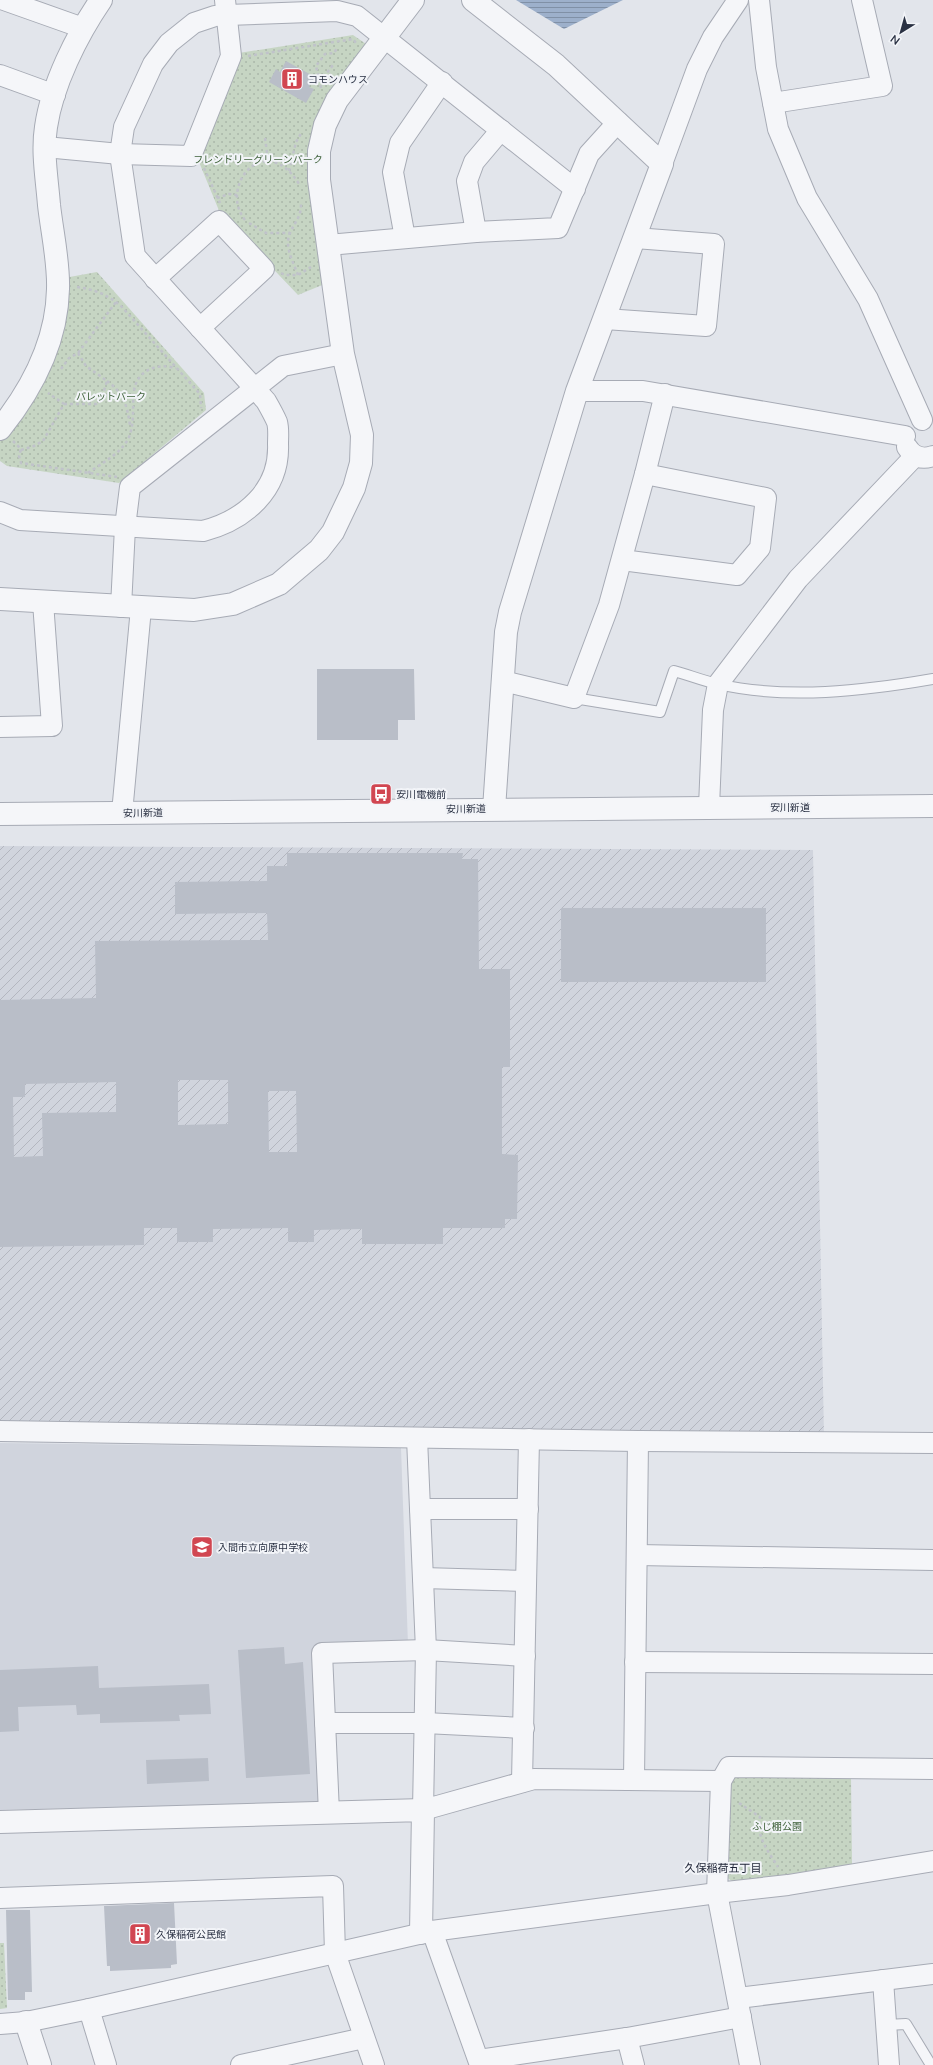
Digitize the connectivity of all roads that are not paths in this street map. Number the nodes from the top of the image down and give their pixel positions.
1 (4, 0) edge
2 (101, 0) edge
3 (413, 0) edge
4 (473, 0) edge
5 (738, 0) edge
6 (759, 0) edge
7 (862, 0) edge
8 (226, 8) edge
9 (83, 28) junction
10 (386, 38) junction
11 (0, 75) edge
12 (442, 82) junction
13 (55, 95) junction
14 (773, 103) junction
15 (618, 122) junction
16 (501, 130) junction
17 (45, 147) junction
18 (120, 154) junction
19 (662, 164) junction
20 (575, 189) junction
21 (476, 232) junction
22 (405, 238) junction
23 (635, 238) junction
24 (328, 247) junction
25 (155, 279) junction
26 (605, 319) junction
27 (200, 328) junction
28 (343, 354) junction
29 (256, 388) junction
30 (577, 392) junction
31 (665, 394) junction
32 (928, 421) edge
33 (0, 428) edge
34 (905, 436) junction
35 (928, 457) edge
36 (645, 474) junction
37 (0, 512) edge
38 (125, 527) junction
39 (622, 560) junction
40 (0, 599) edge
41 (43, 602) junction
42 (131, 608) junction
43 (933, 679) edge
44 (503, 681) junction
45 (718, 684) junction
46 (574, 698) junction
47 (0, 727) edge
48 (933, 806) edge
49 (709, 808) junction
50 (494, 809) junction
51 (122, 813) junction
52 (0, 814) edge
53 (0, 1431) edge
54 (417, 1438) junction
55 (529, 1439) junction
56 (638, 1441) junction
57 (933, 1443) edge
58 (420, 1509) junction
59 (528, 1509) junction
60 (637, 1555) junction
61 (933, 1560) edge
62 (423, 1578) junction
63 (526, 1580) junction
64 (426, 1650) junction
65 (525, 1656) junction
66 (635, 1662) junction
67 (933, 1664) edge
68 (326, 1723) junction
69 (425, 1723) junction
70 (524, 1728) junction
71 (933, 1769) edge
72 (634, 1780) junction
73 (522, 1782) junction
74 (721, 1784) junction
75 (423, 1810) junction
76 (328, 1813) junction
77 (0, 1822) edge
78 (933, 1861) edge
79 (717, 1894) junction
80 (0, 1898) edge
81 (426, 1932) junction
82 (335, 1953) junction
83 (933, 1974) edge
84 (883, 1980) junction
85 (740, 2008) junction
86 (89, 2009) junction
87 (26, 2022) junction
88 (0, 2024) edge
89 (886, 2025) junction
90 (364, 2038) junction
91 (627, 2038) junction
92 (479, 2063) edge
93 (40, 2065) edge
94 (106, 2065) edge
95 (241, 2065) edge
96 (374, 2065) edge
97 (634, 2065) edge
98 (750, 2065) edge
99 (889, 2065) edge
100 (931, 2065) edge

1 - 9 street
2 - 9 street
3 - 10 street
4 - 15 street
5 - 19 street
6 - 14 street
7 - 14 street
8 - 10 street
8 - 18 street
8 - 18 street
9 - 13 street
10 - 12 street
10 - 24 street
11 - 13 street
12 - 16 street
12 - 22 street
13 - 17 street
14 - 32 street
15 - 19 street
15 - 20 street
16 - 20 street
16 - 21 street
17 - 18 street
17 - 33 street
18 - 25 street
19 - 23 street
20 - 21 street
21 - 22 street
22 - 24 street
23 - 26 street
23 - 26 street
24 - 28 street
25 - 27 street
25 - 27 street
26 - 30 street
27 - 29 street
28 - 29 street
28 - 42 street
29 - 38 street
29 - 38 street
30 - 31 street
30 - 44 street
31 - 34 street
31 - 36 street
32 - 34 street
34 - 35 street
35 - 45 street
36 - 39 street
36 - 39 street
37 - 38 street
38 - 42 street
39 - 46 street
40 - 41 street
41 - 42 street
41 - 47 street
42 - 51 street
43 - 45 lane
44 - 46 street
44 - 50 street
45 - 46 lane
45 - 49 street
48 - 49 street, 安川新道
49 - 50 street, 安川新道
50 - 51 street, 安川新道
51 - 52 street, 安川新道
53 - 54 street
54 - 55 street
54 - 58 street
55 - 56 street
55 - 59 street
56 - 57 street
56 - 60 street
58 - 59 street
58 - 62 street
59 - 63 street
60 - 61 street
60 - 66 street
62 - 63 street
62 - 64 street
63 - 65 street
64 - 65 street
64 - 68 street
64 - 69 street
65 - 70 street
66 - 67 street
66 - 72 street
68 - 69 street
68 - 76 street
69 - 70 street
69 - 75 street
70 - 73 street
71 - 74 street
72 - 73 street
72 - 74 street
73 - 75 street
74 - 79 street
75 - 76 street
75 - 81 street
76 - 77 street
78 - 79 street
79 - 81 street
79 - 85 street
80 - 82 street
81 - 82 street
81 - 92 street
82 - 86 street
82 - 90 street
83 - 84 street
84 - 85 street
84 - 89 street
85 - 91 street
85 - 98 street
86 - 87 street
86 - 94 street
87 - 88 street
87 - 93 street
89 - 99 street
89 - 100 lane
90 - 95 street
90 - 96 street
91 - 92 street
91 - 97 street

